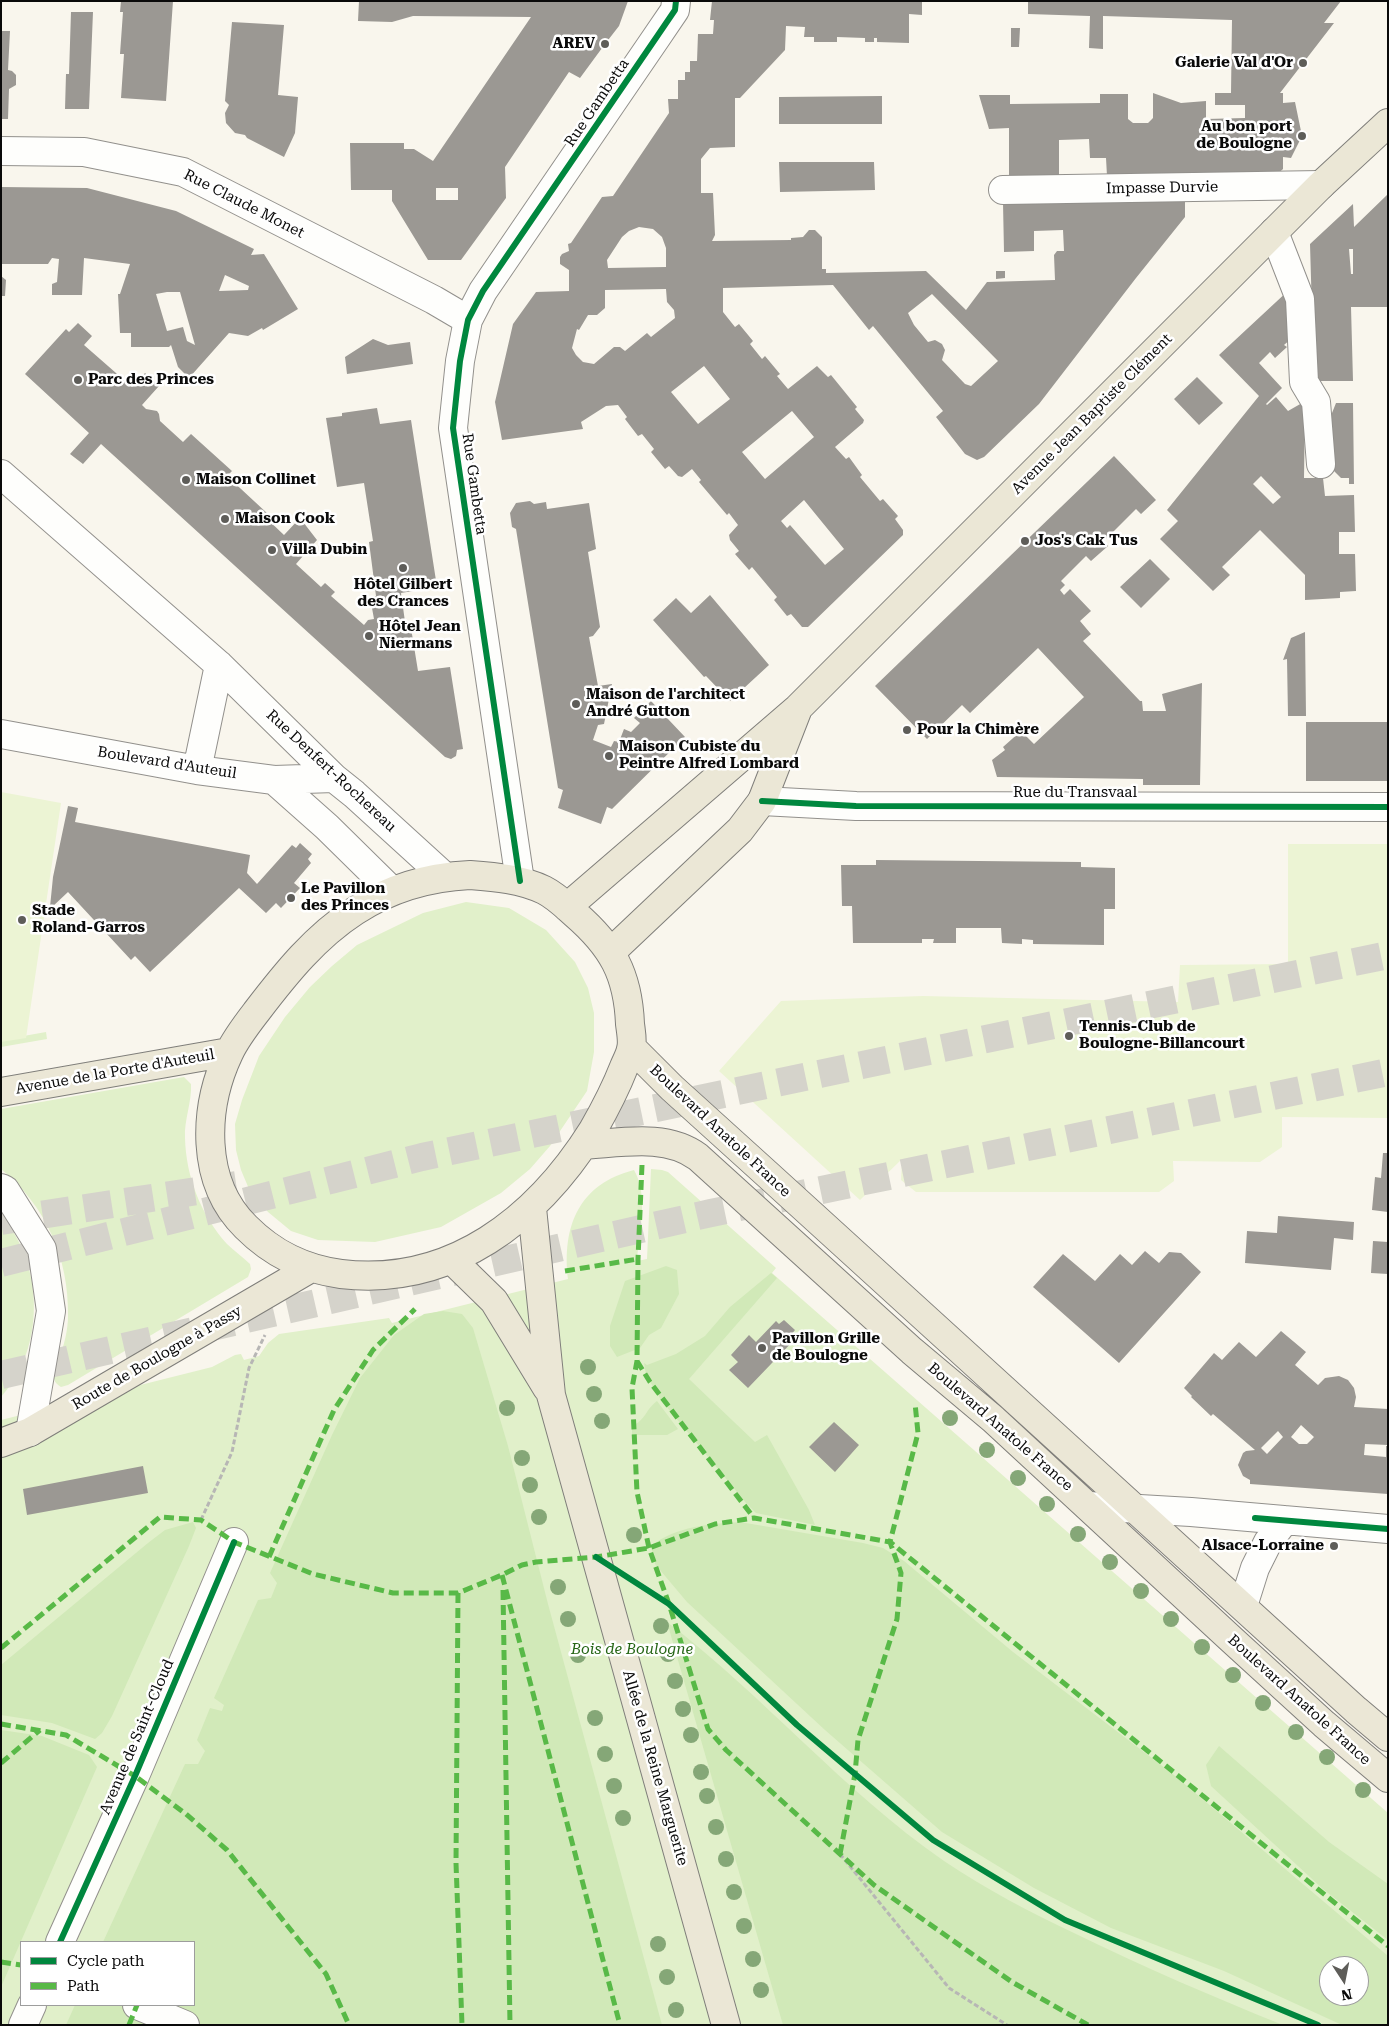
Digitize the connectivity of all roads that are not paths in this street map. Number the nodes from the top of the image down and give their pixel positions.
1 (676, 1) edge
2 (1388, 123) edge
3 (1, 151) edge
4 (1321, 185) junction
5 (1003, 190) dead end
6 (1274, 232) junction
7 (468, 320) junction
8 (1321, 464) dead end
9 (1, 474) edge
10 (220, 665) junction
11 (798, 708) junction
12 (1, 734) edge
13 (197, 770) junction
14 (334, 778) junction
15 (274, 780) junction
16 (762, 801) junction
17 (1388, 807) edge
18 (444, 876) junction
19 (520, 881) junction
20 (392, 891) junction
21 (567, 907) junction
22 (611, 952) junction
23 (632, 1048) junction
24 (229, 1052) junction
25 (1, 1092) edge
26 (583, 1145) junction
27 (1, 1188) edge
28 (532, 1208) junction
29 (452, 1260) junction
30 (311, 1268) junction
31 (552, 1395) junction
32 (30, 1432) junction
33 (1, 1443) edge
34 (1088, 1506) junction
35 (1135, 1508) junction
36 (1285, 1520) junction
37 (1388, 1529) edge
38 (234, 1542) dead end
39 (1243, 1606) junction
40 (1388, 1737) edge
41 (1388, 1778) edge
42 (60, 1941) edge
43 (32, 2006) edge
44 (139, 2006) edge
45 (23, 2025) edge
46 (185, 2025) edge
47 (726, 2025) edge

1 - 7 street, Rue Gambetta
2 - 4 main road, Avenue Jean Baptiste Clément
3 - 7 street, Rue Claude Monet
4 - 5 street, Impasse Durvie
4 - 6 main road, Avenue Jean Baptiste Clément
6 - 8 street
6 - 11 main road, Avenue Jean Baptiste Clément
7 - 19 street, Rue Gambetta
9 - 10 street, Rue Denfert-Rochereau
10 - 13 street
10 - 14 street, Rue Denfert-Rochereau
11 - 16 main road, Avenue Jean Baptiste Clément
11 - 21 main road, Avenue Jean Baptiste Clément
12 - 13 street, Boulevard d'Auteuil
13 - 15 street, Boulevard d'Auteuil
14 - 15 street, Boulevard d'Auteuil
14 - 18 street, Rue Denfert-Rochereau
15 - 20 street
16 - 17 street, Rue du Transvaal
16 - 22 main road, Avenue Jean Baptiste Clément
18 - 19 main road
18 - 20 main road
19 - 21 main road
20 - 24 main road
21 - 22 main road
22 - 23 main road
23 - 26 main road
23 - 35 main road, Boulevard Anatole France
24 - 25 main road, Avenue de la Porte d'Auteuil
24 - 30 main road
26 - 28 main road
26 - 34 main road, Boulevard Anatole France
27 - 32 street
28 - 29 main road
28 - 31 main road, Allée de la Reine Marguerite
29 - 30 main road
29 - 31 main road, Allée de la Reine Marguerite
30 - 32 main road, Route de Boulogne à Passy
31 - 47 main road, Allée de la Reine Marguerite
32 - 33 main road, Route de Boulogne à Passy
34 - 35 street
34 - 41 main road, Boulevard Anatole France
35 - 36 street
35 - 39 main road, Boulevard Anatole France
36 - 37 street
36 - 39 street
38 - 42 street, Avenue de Saint-Cloud
39 - 40 main road, Boulevard Anatole France
43 - 45 street
44 - 46 street

